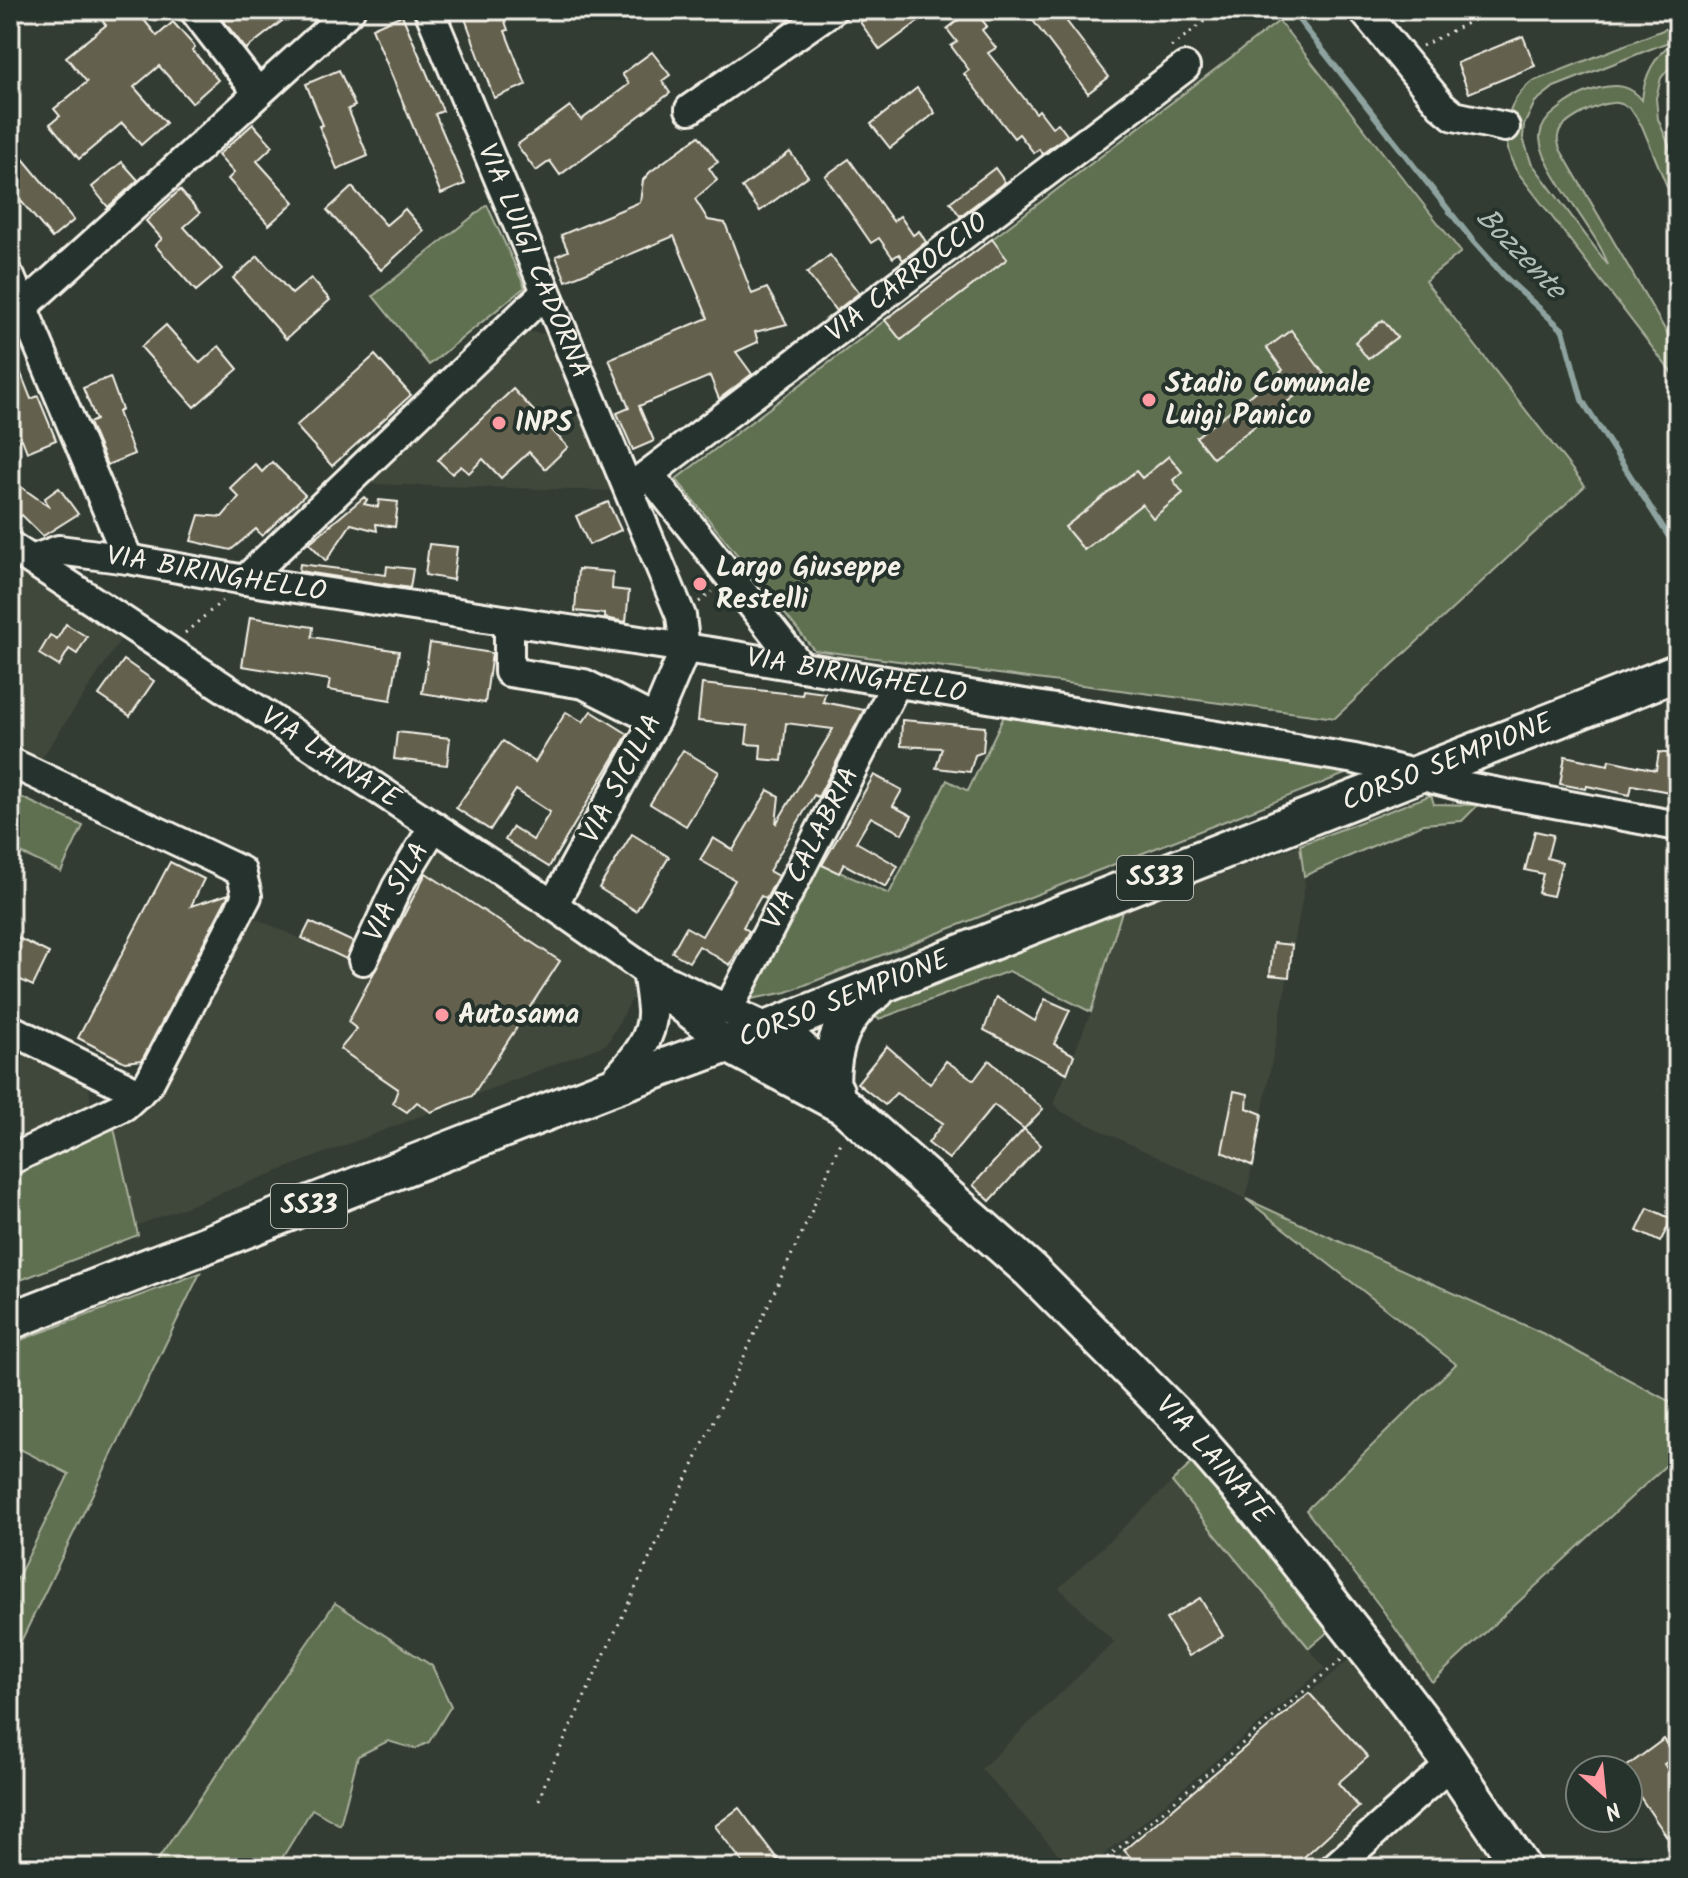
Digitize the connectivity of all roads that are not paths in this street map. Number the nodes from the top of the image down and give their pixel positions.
1 (194, 10) edge
2 (350, 10) edge
3 (429, 10) edge
4 (832, 10) edge
5 (1363, 10) edge
6 (1178, 57) road end
7 (258, 93) junction
8 (690, 109) dead end
9 (1505, 127) dead end
10 (10, 277) edge
11 (546, 292) junction
12 (17, 313) edge
13 (639, 481) junction
14 (21, 553) edge
15 (128, 559) junction
16 (245, 580) junction
17 (509, 621) junction
18 (685, 649) junction
19 (801, 667) junction
20 (1678, 672) edge
21 (896, 684) junction
22 (655, 720) junction
23 (10, 762) edge
24 (1420, 774) junction
25 (434, 826) junction
26 (1678, 826) edge
27 (553, 905) junction
28 (363, 960) dead end
29 (647, 971) junction
30 (890, 981) junction
31 (722, 1008) junction
32 (10, 1029) edge
33 (768, 1029) junction
34 (728, 1044) junction
35 (608, 1088) junction
36 (139, 1093) junction
37 (844, 1103) junction
38 (10, 1160) edge
39 (10, 1321) edge
40 (1451, 1764) junction
41 (1334, 1868) edge
42 (1522, 1868) edge

1 - 7 street
2 - 7 street
3 - 11 street, VIA LUIGI CADORNA
4 - 8 street
5 - 9 street
6 - 13 street, VIA CARROCCIO
7 - 12 street
10 - 12 street
11 - 13 street, VIA LUIGI CADORNA
11 - 16 street
12 - 15 street
13 - 18 street, VIA LUIGI CADORNA
13 - 19 street
14 - 15 street, VIA BIRINGHELLO
14 - 25 street, VIA LAINATE
15 - 16 street, VIA BIRINGHELLO
16 - 17 street, VIA BIRINGHELLO
17 - 18 street, VIA BIRINGHELLO
17 - 22 street
18 - 19 street, VIA BIRINGHELLO
18 - 22 street, VIA SICILIA
19 - 21 street, VIA BIRINGHELLO
20 - 24 main road, CORSO SEMPIONE / SS33
21 - 24 street, VIA BIRINGHELLO
21 - 31 street, VIA CALABRIA
22 - 27 street, VIA SICILIA
23 - 36 street
24 - 26 street, VIA BIRINGHELLO
24 - 30 main road, CORSO SEMPIONE / SS33
25 - 27 street, VIA LAINATE
25 - 28 street, VIA SILA
27 - 29 street, VIA LAINATE
29 - 31 street, VIA LAINATE
29 - 34 street, VIA LAINATE
29 - 35 street
30 - 33 main road, CORSO SEMPIONE / SS33
30 - 37 main road
31 - 33 street, VIA LAINATE
32 - 36 street
33 - 34 main road, CORSO SEMPIONE / SS33
33 - 37 main road, VIA LAINATE
34 - 35 main road, CORSO SEMPIONE / SS33
34 - 37 main road, VIA LAINATE
35 - 39 main road, CORSO SEMPIONE / SS33
36 - 38 street
37 - 40 main road, VIA LAINATE
40 - 41 street
40 - 42 main road, VIA LAINATE

